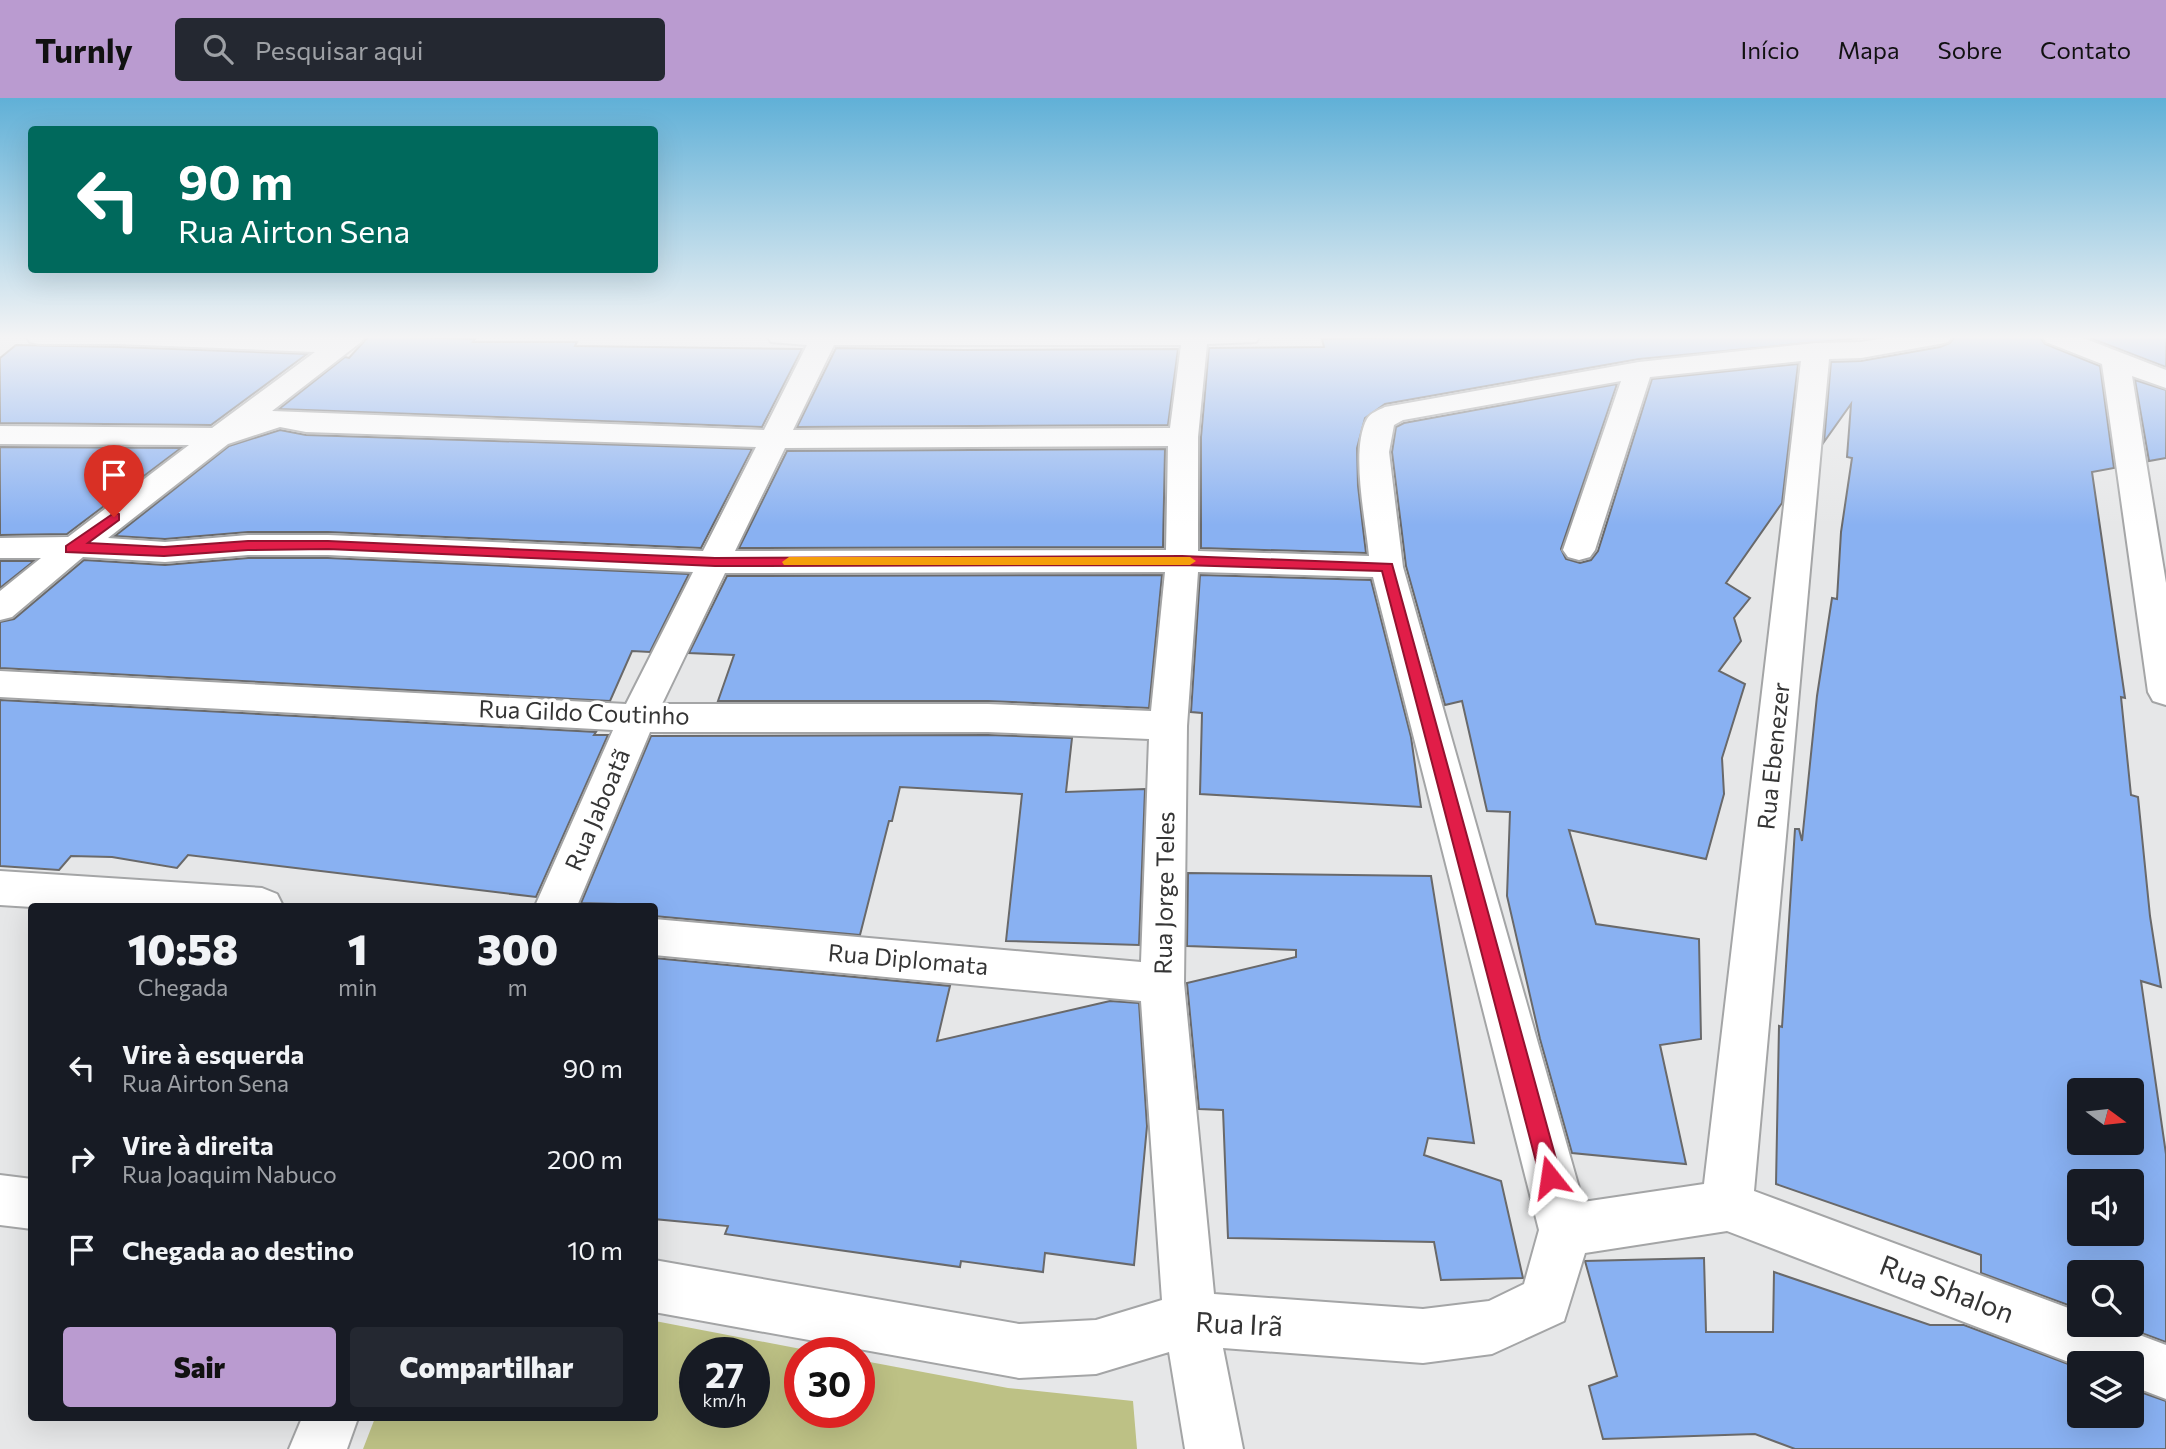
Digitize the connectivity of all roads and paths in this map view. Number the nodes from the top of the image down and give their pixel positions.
1 (272, 399) edge
2 (793, 399) edge
3 (1188, 399) edge
4 (1474, 399) edge
5 (1629, 399) edge
6 (1811, 399) edge
7 (2121, 399) edge
8 (0, 435) edge
9 (1183, 437) junction
10 (222, 438) junction
11 (772, 439) junction
12 (0, 548) edge
13 (71, 549) junction
14 (1579, 550) dead end
15 (1182, 561) junction
16 (715, 562) junction
17 (1387, 567) junction
18 (0, 609) edge
19 (0, 684) edge
20 (2166, 692) edge
21 (637, 718) junction
22 (1168, 726) junction
23 (0, 888) edge
24 (218, 903) edge
25 (557, 903) edge
26 (658, 937) edge
27 (1162, 983) junction
28 (0, 1200) edge
29 (28, 1203) edge
30 (1727, 1206) junction
31 (1564, 1230) junction
32 (658, 1287) edge
33 (1190, 1319) junction
34 (2166, 1371) edge
35 (329, 1421) edge
36 (318, 1449) edge
37 (1214, 1449) edge

1 - 10 street
2 - 11 street, Rua Jaboatã
3 - 9 street, Rua Jorge Teles
4 - 17 street
5 - 14 street
6 - 30 street, Rua Ebenezer
7 - 20 street
8 - 10 street
9 - 11 street
9 - 15 street, Rua Jorge Teles
10 - 11 street
10 - 13 street
11 - 16 street, Rua Jaboatã
12 - 13 street
13 - 16 street
13 - 18 street
15 - 16 street
15 - 17 street
15 - 22 street, Rua Jorge Teles
16 - 21 street, Rua Jaboatã
17 - 31 street
19 - 21 street, Rua Gildo Coutinho
21 - 22 street, Rua Gildo Coutinho
21 - 25 street, Rua Jaboatã
22 - 27 street, Rua Jorge Teles
23 - 24 street
26 - 27 street, Rua Diplomata
27 - 33 street, Rua Jorge Teles
28 - 29 street
30 - 31 street
30 - 34 street, Rua Shalon
31 - 33 street, Rua Irã
32 - 33 street, Rua Irã
33 - 37 street, Rua Jorge Teles
35 - 36 street

